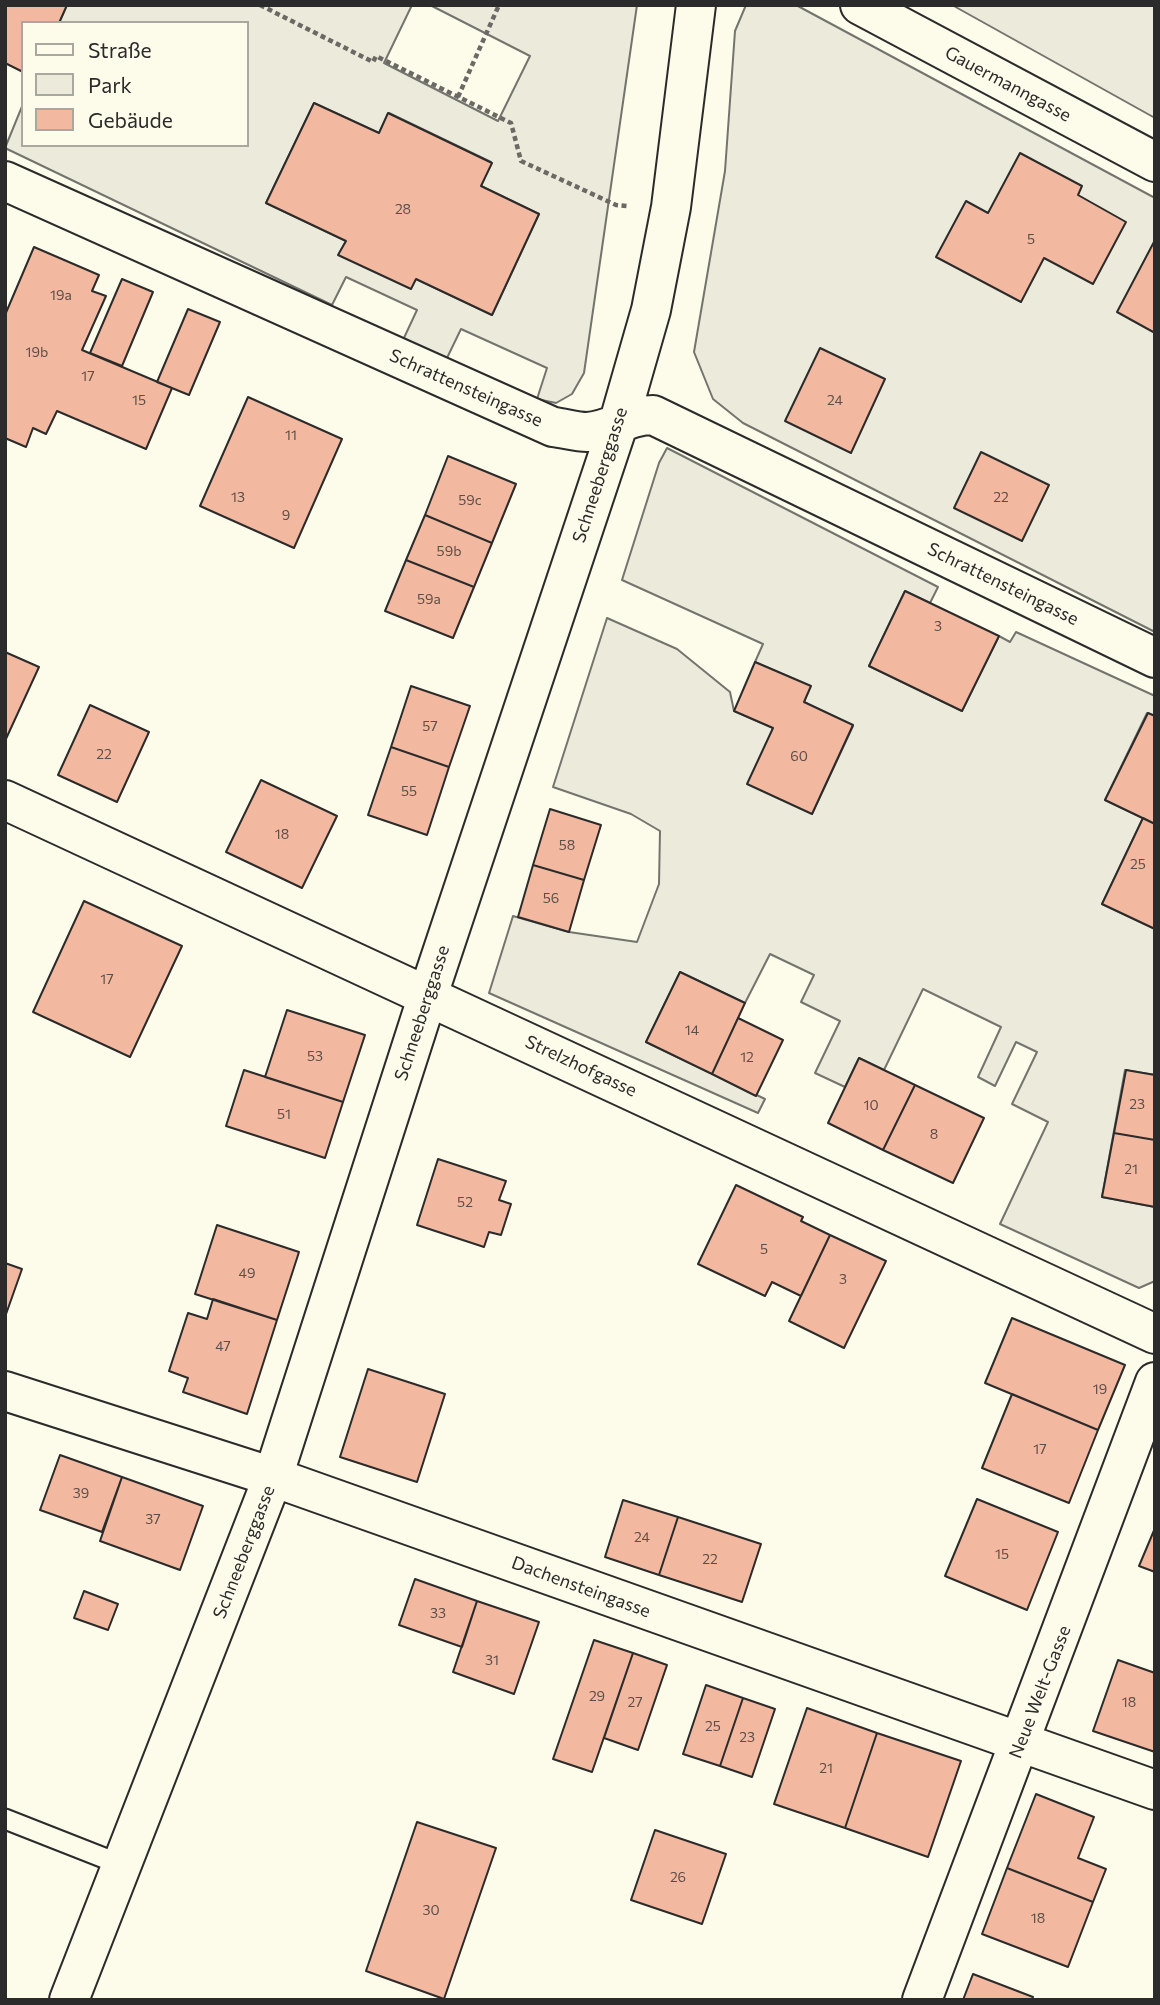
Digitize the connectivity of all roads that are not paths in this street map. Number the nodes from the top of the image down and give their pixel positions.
1 (695, 5) edge
2 (860, 5) edge
3 (1155, 162) edge
4 (5, 181) edge
5 (618, 425) junction
6 (1155, 658) edge
7 (5, 800) edge
8 (428, 995) junction
9 (1155, 1334) edge
10 (1155, 1382) edge
11 (5, 1391) edge
12 (273, 1477) junction
13 (1020, 1743) junction
14 (1155, 1790) edge
15 (5, 1819) edge
16 (122, 1865) junction
17 (69, 2000) edge
18 (922, 2000) edge

1 - 5 street, Schneeberggasse
2 - 3 street, Gauermanngasse
4 - 5 street, Schrattensteingasse
5 - 6 street, Schrattensteingasse
5 - 8 street, Schneeberggasse
7 - 8 street, Strelzhofgasse
8 - 9 street, Strelzhofgasse
8 - 12 street, Schneeberggasse
10 - 13 street, Neue Welt-Gasse
11 - 12 street, Dachensteingasse
12 - 13 street, Dachensteingasse
12 - 16 street, Schneeberggasse
13 - 14 street, Dachensteingasse
13 - 18 street, Neue Welt-Gasse
15 - 16 lane
16 - 17 street, Schneeberggasse

